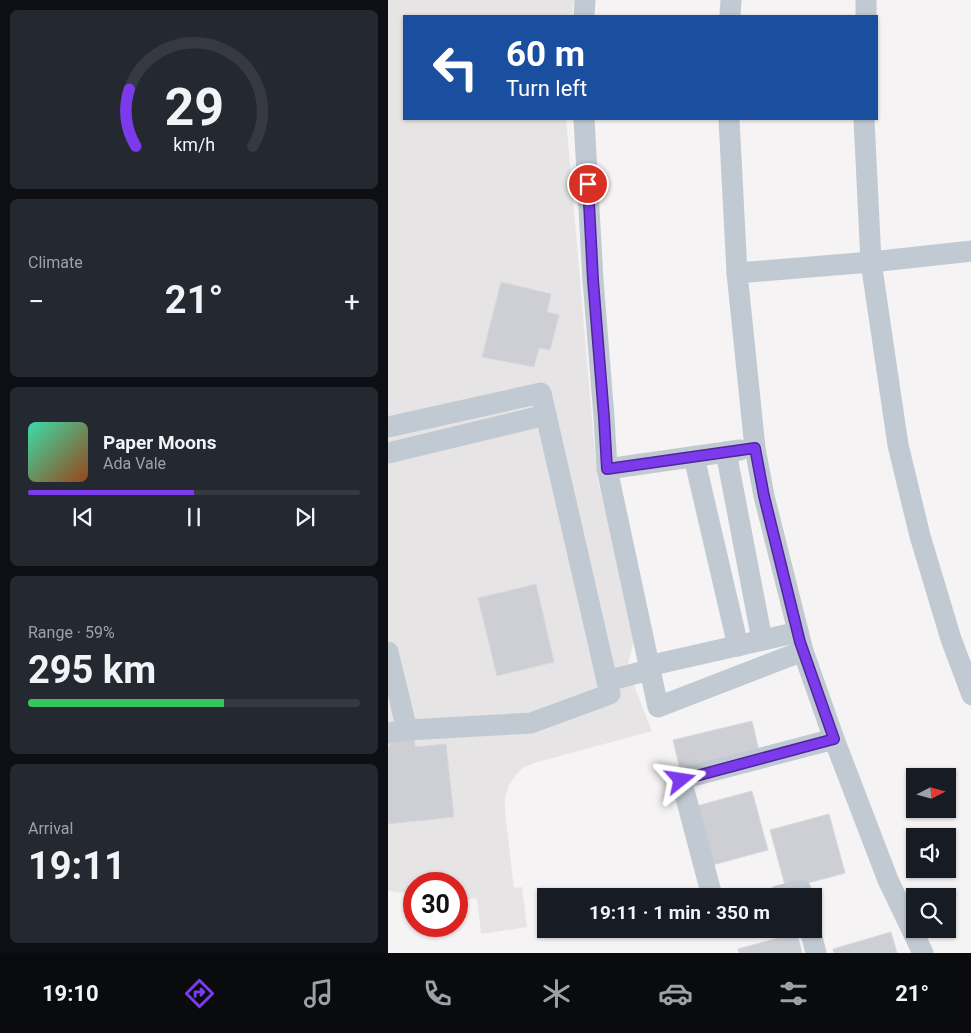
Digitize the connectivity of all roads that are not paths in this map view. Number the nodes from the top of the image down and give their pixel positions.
1 (585, 0) edge
2 (731, 0) edge
3 (866, 0) edge
4 (584, 15) edge
5 (730, 15) edge
6 (866, 15) edge
7 (584, 120) edge
8 (729, 120) edge
9 (864, 120) edge
10 (972, 251) edge
11 (871, 262) junction
12 (737, 273) junction
13 (546, 415) junction
14 (388, 426) edge
15 (755, 448) junction
16 (726, 452) junction
17 (388, 453) edge
18 (694, 457) junction
19 (607, 469) junction
20 (762, 640) junction
21 (800, 642) junction
22 (738, 646) junction
23 (388, 652) edge
24 (649, 668) junction
25 (607, 681) junction
26 (972, 695) edge
27 (397, 731) edge
28 (834, 739) junction
29 (710, 888) edge
30 (812, 938) edge
31 (816, 953) edge
32 (923, 953) edge

1 - 4 street
2 - 5 street
3 - 6 street
7 - 19 street
8 - 12 street
9 - 11 street
10 - 11 street
11 - 12 street
11 - 26 street
12 - 15 street
13 - 14 street
13 - 17 street
13 - 25 street
15 - 16 street
15 - 21 street
16 - 18 street
16 - 20 street
18 - 19 street
18 - 22 street
19 - 24 street
20 - 21 street
20 - 22 street
21 - 24 street
21 - 28 street
22 - 24 street
23 - 27 street
24 - 25 street
25 - 27 street
28 - 29 street
28 - 32 street
30 - 31 street

